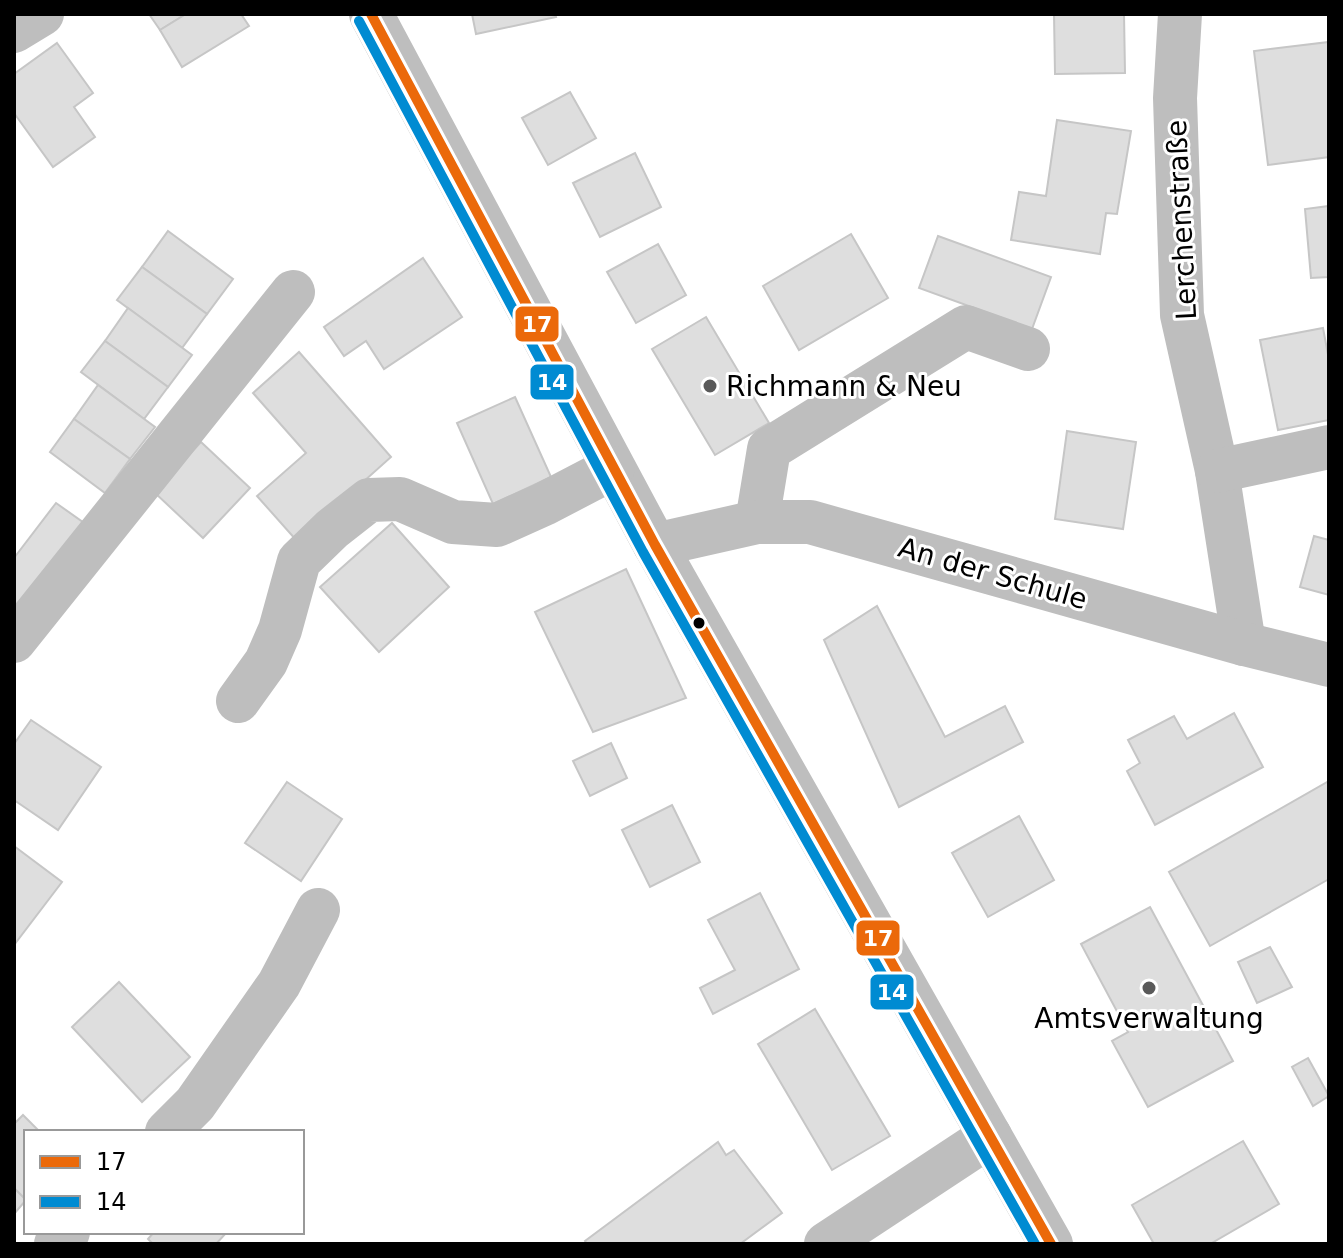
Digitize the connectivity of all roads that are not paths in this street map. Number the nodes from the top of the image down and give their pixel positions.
1 (42, 14) edge
2 (371, 14) edge
3 (1180, 14) edge
4 (14, 31) edge
5 (293, 292) dead end
6 (1028, 349) dead end
7 (1329, 447) edge
8 (613, 468) junction
9 (1217, 471) junction
10 (757, 522) junction
11 (655, 545) junction
12 (14, 641) edge
13 (1244, 644) junction
14 (1329, 665) edge
15 (238, 701) dead end
16 (318, 910) dead end
17 (169, 1130) edge
18 (990, 1136) junction
19 (826, 1244) edge
20 (1051, 1244) edge

1 - 4 street
2 - 8 street
3 - 9 street, Lerchenstraße
5 - 12 street
6 - 10 street
7 - 9 street
8 - 11 street
8 - 15 street
9 - 13 street, Lerchenstraße
10 - 11 street, An der Schule
10 - 13 street, An der Schule
11 - 18 street
13 - 14 street, An der Schule
16 - 17 street
18 - 19 street
18 - 20 street

